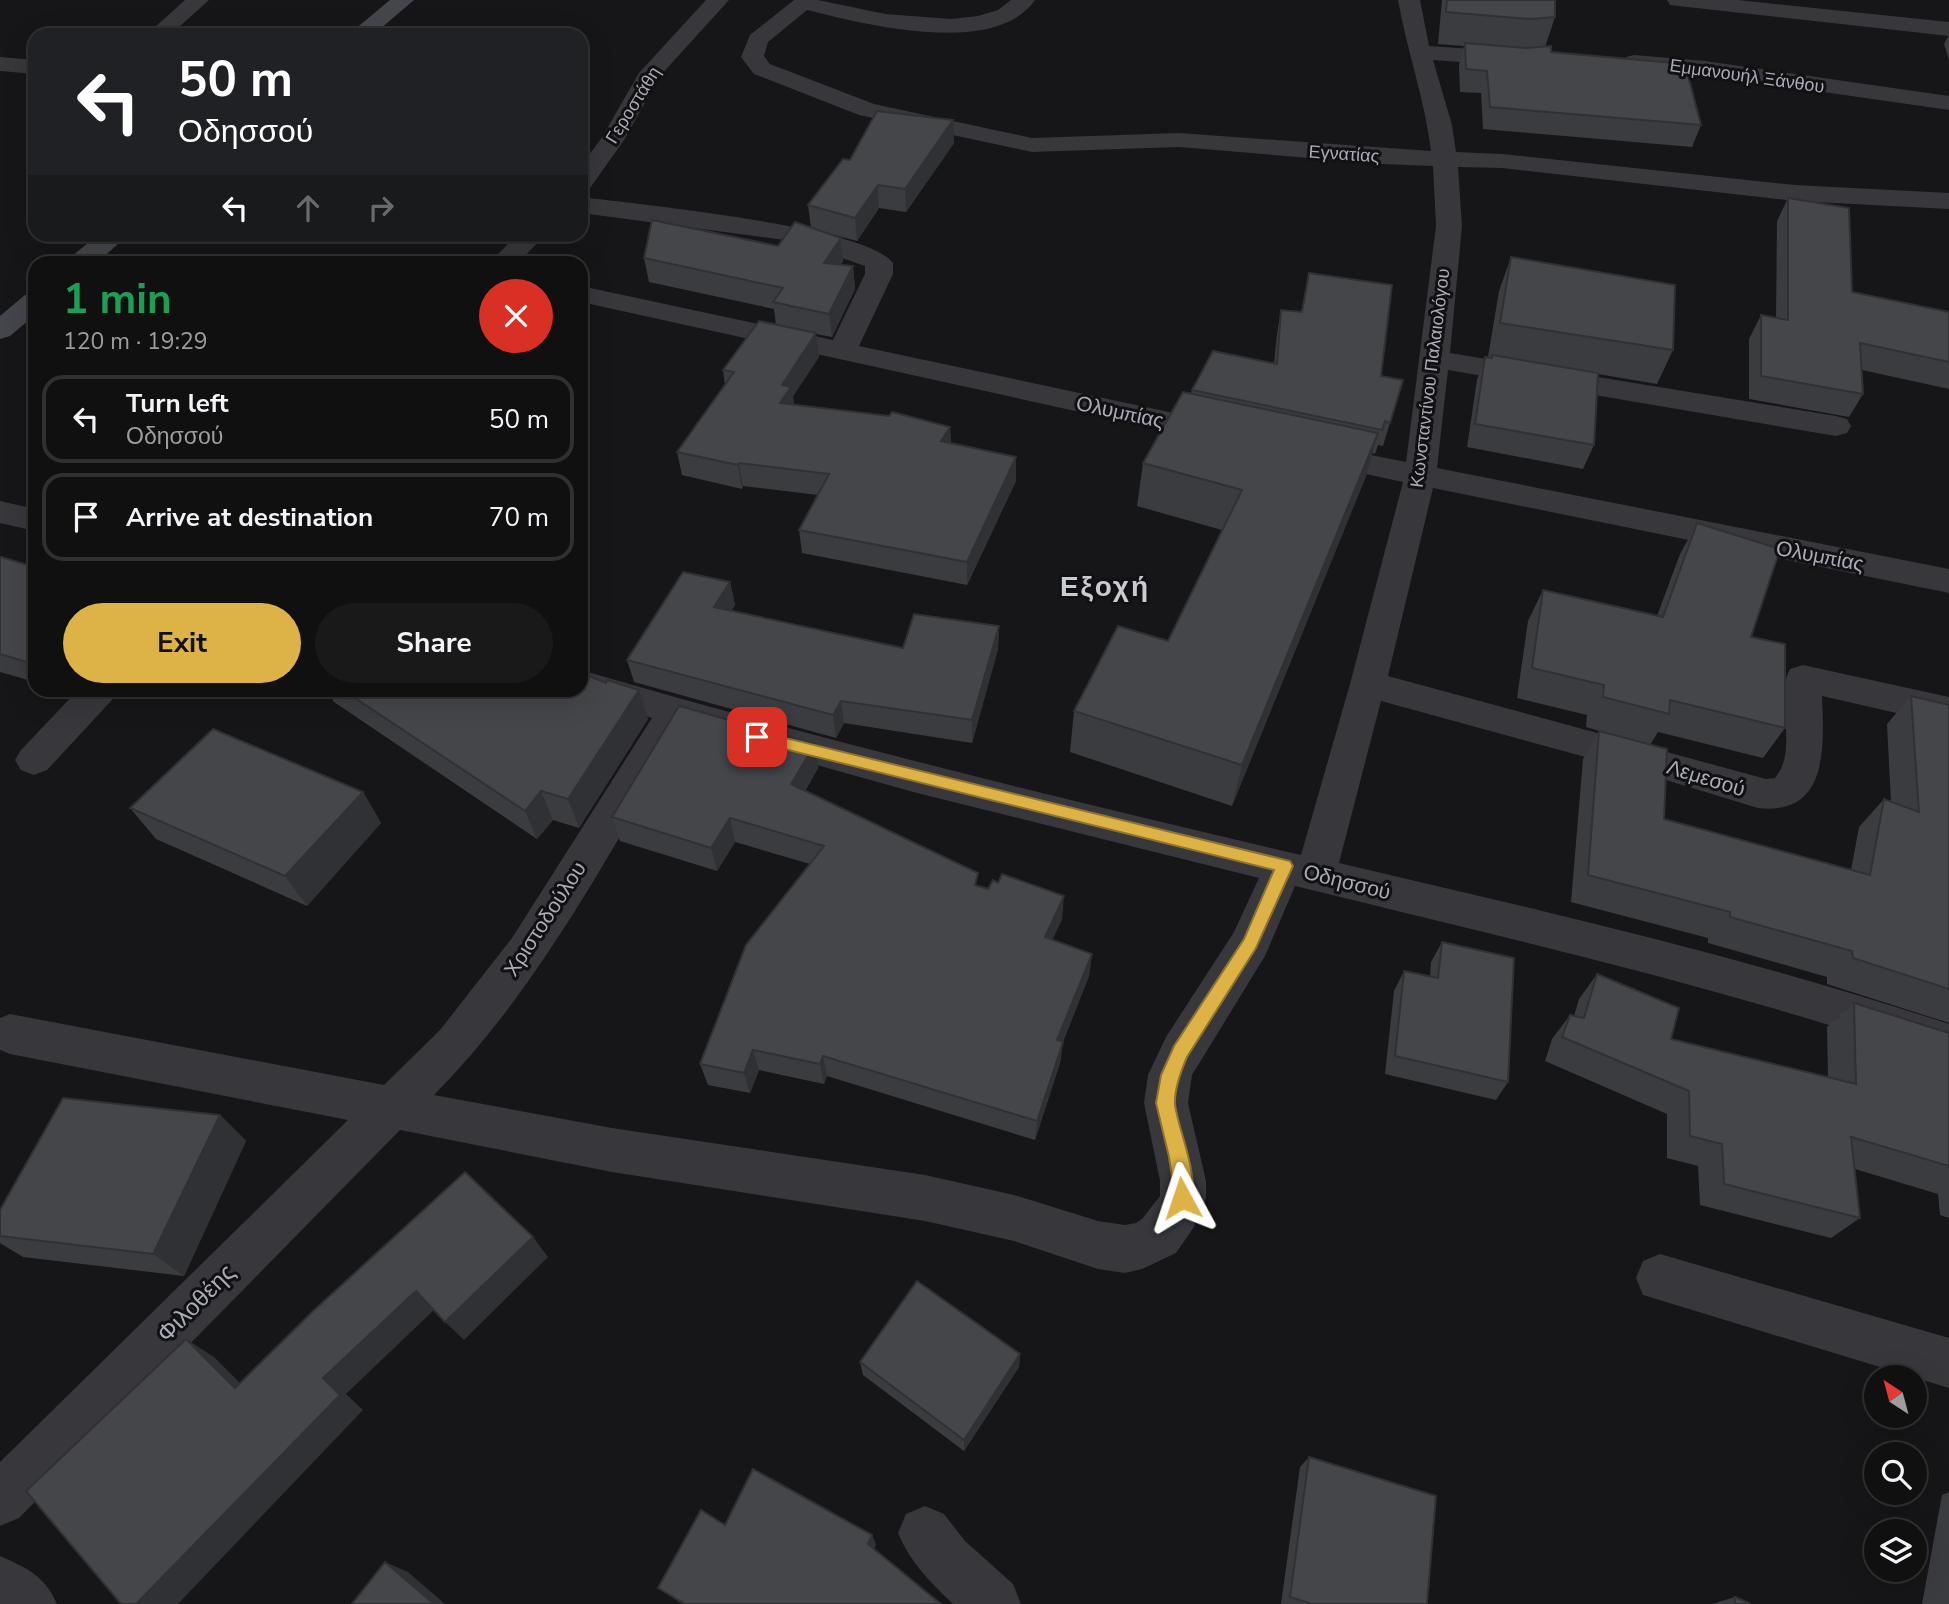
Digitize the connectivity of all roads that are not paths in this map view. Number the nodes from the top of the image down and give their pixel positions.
1 (198, 0) edge
2 (403, 0) edge
3 (718, 0) edge
4 (1024, 0) edge
5 (1409, 0) edge
6 (1678, 0) edge
7 (805, 1) edge
8 (1728, 3) edge
9 (165, 28) edge
10 (368, 28) edge
11 (1949, 29) edge
12 (1419, 52) junction
13 (1542, 59) edge
14 (1611, 60) edge
15 (0, 64) edge
16 (28, 66) edge
17 (1949, 103) edge
18 (1446, 159) junction
19 (588, 173) edge
20 (1949, 201) edge
21 (588, 206) edge
22 (106, 242) edge
23 (524, 242) edge
24 (89, 256) edge
25 (510, 256) edge
26 (588, 296) edge
27 (842, 352) junction
28 (1436, 359) junction
29 (1836, 426) dead end
30 (1245, 439) edge
31 (1286, 447) edge
32 (1420, 476) junction
33 (0, 512) edge
34 (28, 518) edge
35 (1949, 581) edge
36 (1368, 684) junction
37 (588, 685) edge
38 (92, 697) edge
39 (1949, 710) edge
40 (674, 712) junction
41 (34, 760) dead end
42 (1300, 870) junction
43 (10, 1034) dead end
44 (1949, 1044) edge
45 (392, 1109) junction
46 (1660, 1278) dead end
47 (1949, 1363) edge
48 (0, 1499) edge
49 (925, 1533) dead end
50 (0, 1584) edge
51 (29, 1604) edge
52 (993, 1604) edge

1 - 9 street
2 - 10 main road
3 - 19 street, Γεροστάθη
4 - 7 street
5 - 12 street, Κωνσταντίνου Παλαιολόγου
6 - 8 street
7 - 18 street, Εγνατίας
8 - 11 street
12 - 13 street
12 - 18 street, Κωνσταντίνου Παλαιολόγου
14 - 17 street, Εμμανουήλ Ξάνθου
15 - 16 street
18 - 20 street, Εγνατίας
18 - 28 street, Κωνσταντίνου Παλαιολόγου
21 - 27 street
22 - 24 main road
23 - 25 street
26 - 27 street, Ολυμπίας
27 - 30 street, Ολυμπίας
28 - 29 street
28 - 32 street, Κωνσταντίνου Παλαιολόγου
31 - 32 street, Ολυμπίας
32 - 35 street, Ολυμπίας
32 - 36 street, Κωνσταντίνου Παλαιολόγου
33 - 34 street
36 - 39 street, Λεμεσού
36 - 42 street, Κωνσταντίνου Παλαιολόγου
37 - 40 street, Οδησσού
38 - 41 street
40 - 42 street, Οδησσού
40 - 45 street, Χριστοδούλου
42 - 44 street, Οδησσού
42 - 45 street, Κωνσταντίνου Παλαιολόγου
43 - 45 street, Κωνσταντίνου Παλαιολόγου
45 - 48 street, Φιλοθέης
46 - 47 street
49 - 52 street
50 - 51 street

